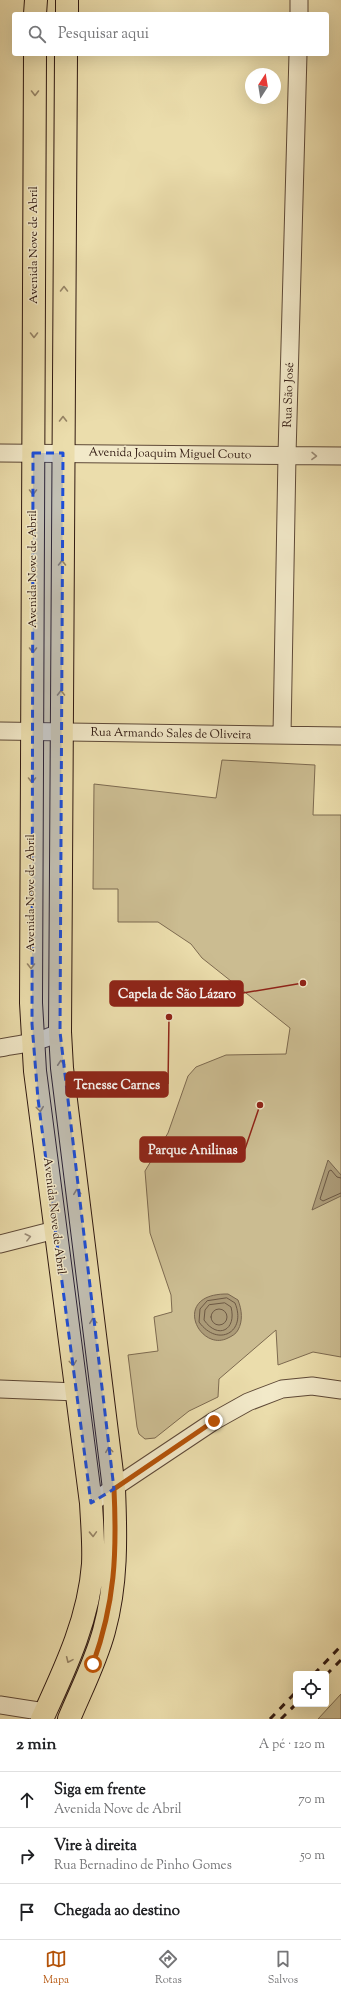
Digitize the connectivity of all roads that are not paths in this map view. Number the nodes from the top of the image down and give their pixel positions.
1 (36, 0) edge
2 (67, 0) edge
3 (299, 0) edge
4 (35, 12) edge
5 (66, 12) edge
6 (299, 12) edge
7 (35, 56) edge
8 (66, 56) edge
9 (298, 56) edge
10 (0, 452) edge
11 (33, 453) junction
12 (63, 453) junction
13 (287, 456) junction
14 (341, 456) edge
15 (0, 731) edge
16 (32, 732) junction
17 (61, 732) junction
18 (282, 735) junction
19 (341, 736) edge
20 (60, 1032) junction
21 (32, 1042) junction
22 (0, 1048) edge
23 (56, 1230) junction
24 (0, 1244) edge
25 (0, 1389) edge
26 (341, 1390) edge
27 (77, 1392) junction
28 (114, 1489) junction
29 (91, 1503) junction
30 (0, 1705) edge
31 (44, 1715) edge
32 (69, 1719) edge

1 - 4 main road
2 - 5 main road
3 - 6 street
7 -> 11 main road, Avenida Nove de Abril
12 -> 8 main road
9 - 13 street, Rua São José
10 - 11 street, Avenida Joaquim Miguel Couto
11 - 12 street, Avenida Joaquim Miguel Couto
11 -> 16 main road, Avenida Nove de Abril
12 - 13 street, Avenida Joaquim Miguel Couto
17 -> 12 main road
13 -> 14 street, Avenida Joaquim Miguel Couto
13 - 18 street, Rua São José
15 - 16 street, Rua Armando Sales de Oliveira
16 - 17 street, Rua Armando Sales de Oliveira
16 -> 21 main road, Avenida Nove de Abril
17 - 18 street, Rua Armando Sales de Oliveira
17 - 20 main road
18 - 19 street, Rua Armando Sales de Oliveira
20 - 21 street
28 -> 20 main road
21 - 22 street
21 -> 23 main road, Avenida Nove de Abril
24 -> 23 street
23 -> 27 main road, Avenida Nove de Abril
25 - 27 street
26 - 28 street
27 - 29 main road, Avenida Nove de Abril
28 - 29 street
28 - 32 main road
29 -> 31 main road, Avenida Nove de Abril
30 - 31 street

